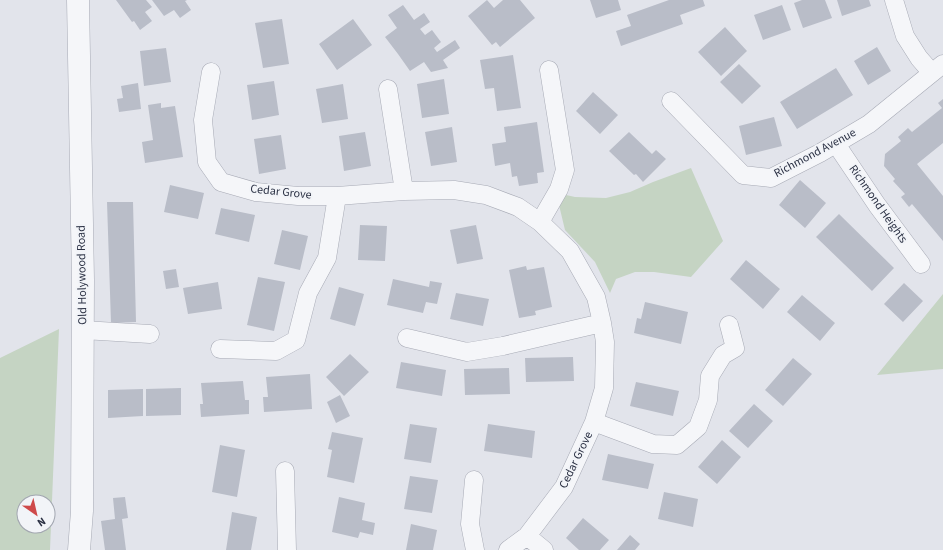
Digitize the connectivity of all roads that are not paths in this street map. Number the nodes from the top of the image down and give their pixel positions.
1 (78, 0) edge
2 (894, 0) edge
3 (937, 69) edge
4 (549, 70) dead end
5 (211, 72) dead end
6 (388, 89) dead end
7 (671, 101) dead end
8 (836, 144) junction
9 (404, 191) junction
10 (337, 196) junction
11 (540, 222) junction
12 (921, 264) dead end
13 (602, 323) junction
14 (730, 325) dead end
15 (83, 330) junction
16 (150, 334) dead end
17 (407, 338) dead end
18 (220, 349) dead end
19 (594, 422) junction
20 (285, 471) dead end
21 (474, 480) dead end
22 (527, 536) junction
23 (80, 550) edge
24 (287, 550) edge
25 (475, 550) edge
26 (508, 550) edge
27 (544, 550) edge

1 - 15 street, Old Holywood Road
2 - 3 street
3 - 8 street, Richmond Avenue
4 - 11 street
5 - 10 street, Cedar Grove
6 - 9 street
7 - 8 street, Richmond Avenue
8 - 12 street, Richmond Heights
9 - 10 street, Cedar Grove
9 - 11 street, Cedar Grove
10 - 18 street
11 - 13 street, Cedar Grove
13 - 17 street
13 - 19 street, Cedar Grove
14 - 19 street, Cedar Grove
15 - 16 street
15 - 23 street, Old Holywood Road
19 - 22 street, Cedar Grove
20 - 24 street
21 - 25 street
22 - 26 street, Cedar Grove
22 - 27 street

